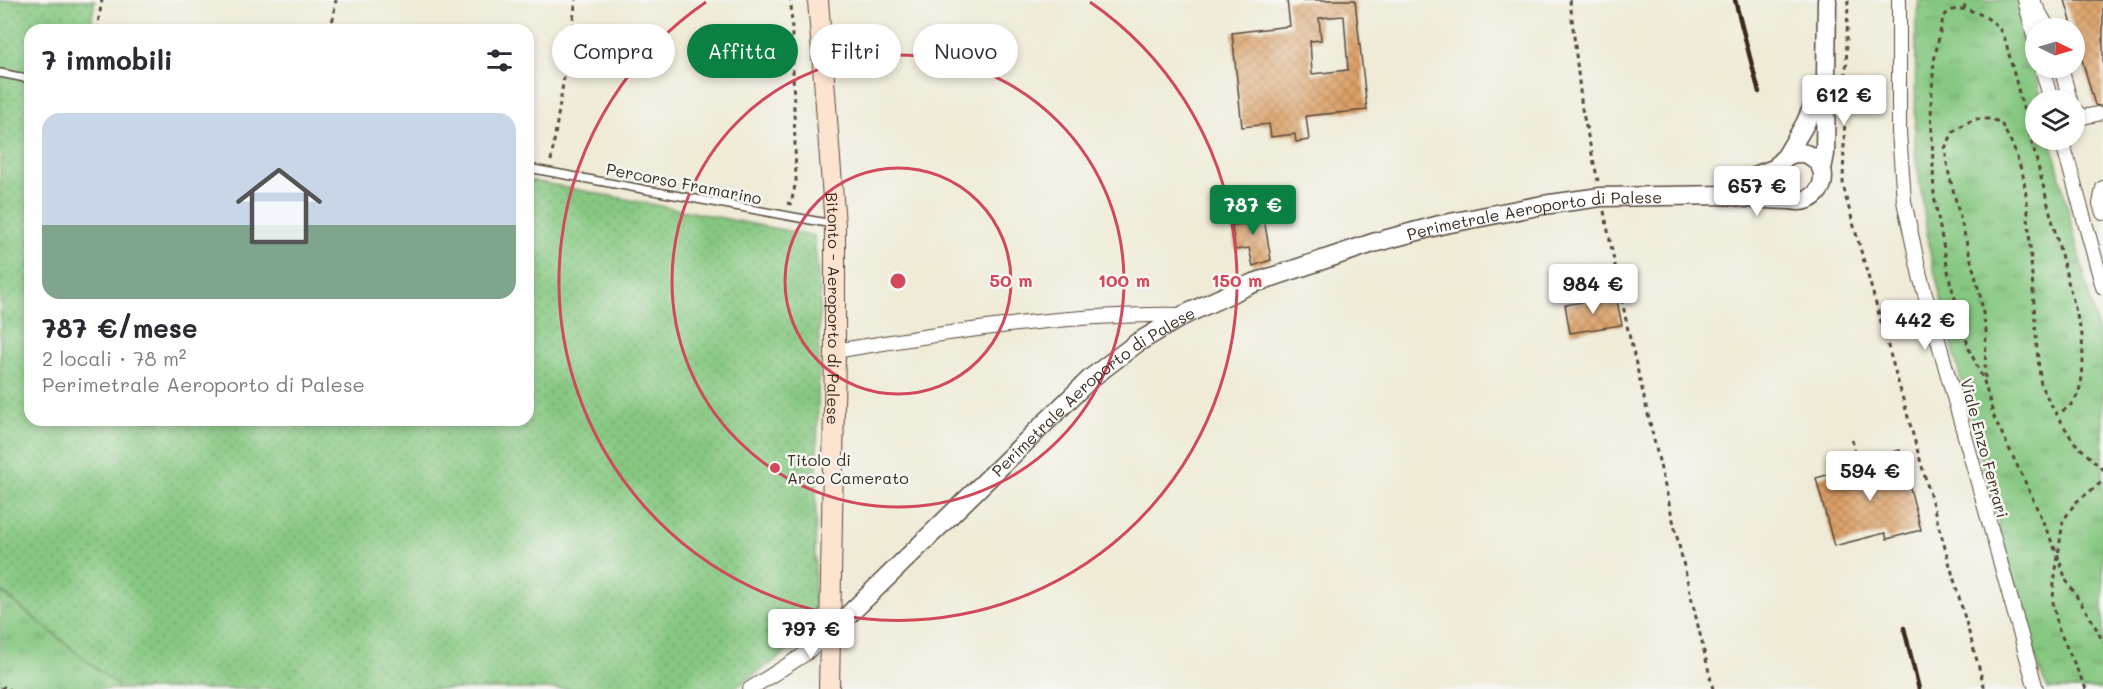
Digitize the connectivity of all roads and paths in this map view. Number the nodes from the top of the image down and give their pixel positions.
1 (102, 0) edge
2 (336, 0) edge
3 (576, 0) edge
4 (791, 0) edge
5 (818, 0) edge
6 (1570, 0) edge
7 (1827, 0) edge
8 (1848, 0) edge
9 (1899, 0) edge
10 (1906, 0) edge
11 (1966, 0) edge
12 (2025, 0) edge
13 (2032, 0) edge
14 (1964, 9) junction
15 (2030, 18) edge
16 (2042, 18) edge
17 (98, 24) edge
18 (332, 24) edge
19 (1898, 34) junction
20 (0, 73) edge
21 (24, 78) edge
22 (1825, 80) junction
23 (2097, 114) dead end
24 (2085, 117) edge
25 (2065, 150) edge
26 (561, 163) dead end
27 (1781, 163) junction
28 (534, 169) edge
29 (1822, 169) junction
30 (2103, 188) edge
31 (1727, 195) junction
32 (1601, 197) junction
33 (1790, 200) junction
34 (779, 202) dead end
35 (2103, 213) edge
36 (835, 225) junction
37 (2103, 287) edge
38 (1184, 315) junction
39 (835, 351) junction
40 (1984, 381) junction
41 (2056, 413) junction
42 (1852, 440) dead end
43 (2103, 470) edge
44 (1862, 479) dead end
45 (2103, 481) edge
46 (2058, 556) junction
47 (831, 632) junction
48 (2103, 642) edge
49 (1, 689) edge
50 (10, 689) edge
51 (750, 689) edge
52 (829, 689) edge
53 (1713, 689) edge
54 (1985, 689) edge
55 (2036, 689) edge
56 (2086, 689) edge

1 - 17 path
2 - 18 path
3 - 26 path
4 - 34 path
5 - 36 main road, Bitonto - Aeroporto di Palese
6 - 32 path
7 - 22 street
8 - 54 path
9 - 19 street, Viale Enzo Ferrari
10 - 19 street
11 - 14 path
12 - 15 street
13 - 16 street
14 - 40 path
14 - 41 path
19 - 55 street, Viale Enzo Ferrari
20 - 21 lane
22 - 27 street
22 - 29 street
23 - 24 street
25 - 37 street
27 - 29 street
27 - 31 street
27 - 33 street
28 - 36 lane, Percorso Framarino
29 - 33 street
30 - 35 street
31 - 32 street, Perimetrale Aeroporto di Palese
31 - 33 street, Perimetrale Aeroporto di Palese
32 - 38 street, Perimetrale Aeroporto di Palese
32 - 53 path
36 - 39 main road, Bitonto - Aeroporto di Palese
38 - 39 street
38 - 47 street, Perimetrale Aeroporto di Palese
39 - 47 main road, Bitonto - Aeroporto di Palese
40 - 41 path
40 - 46 path
41 - 43 path
42 - 44 path
45 - 46 path
46 - 48 path
46 - 56 path
47 - 51 street
47 - 52 main road, Bitonto - Aeroporto di Palese
49 - 50 path

